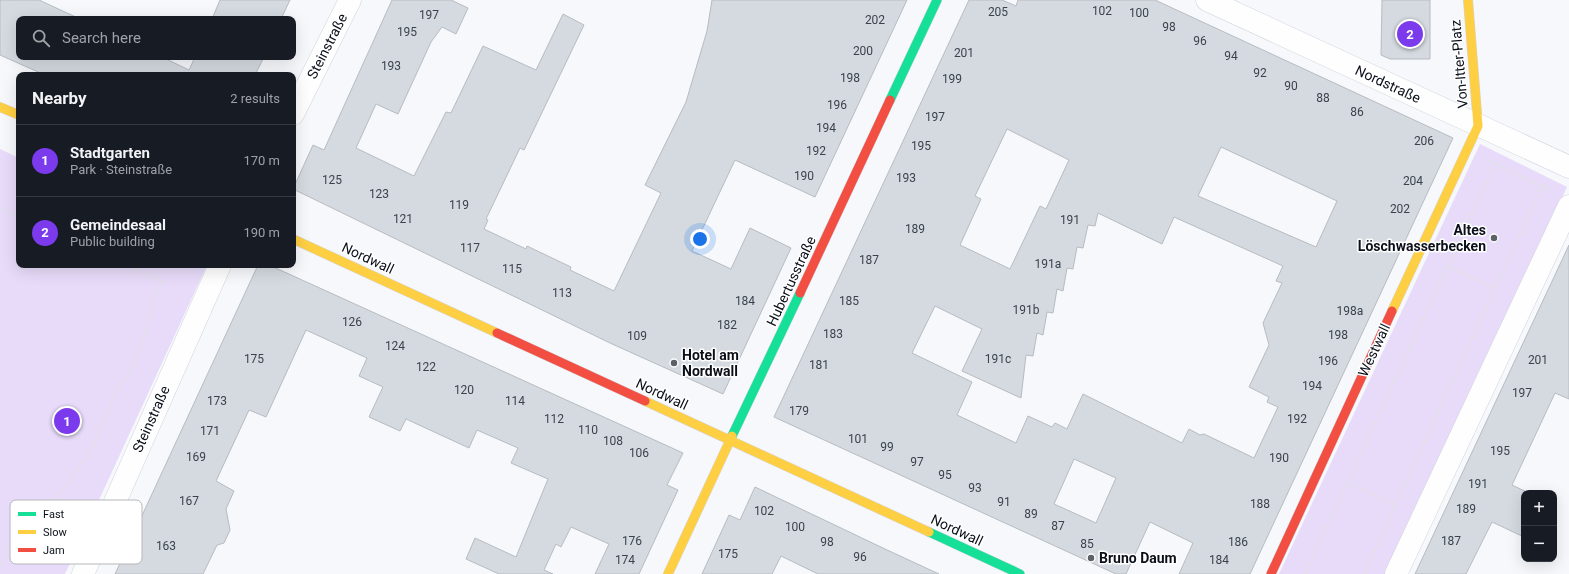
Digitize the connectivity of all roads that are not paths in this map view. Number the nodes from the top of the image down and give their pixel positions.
1 (350, 0) edge
2 (938, 0) edge
3 (1207, 0) edge
4 (1468, 0) edge
5 (0, 107) edge
6 (296, 108) edge
7 (16, 114) edge
8 (1478, 126) junction
9 (1569, 166) edge
10 (1562, 199) edge
11 (296, 240) edge
12 (219, 268) edge
13 (731, 442) junction
14 (116, 500) edge
15 (87, 564) edge
16 (83, 574) edge
17 (668, 574) edge
18 (1020, 574) edge
19 (1271, 574) edge
20 (1396, 574) edge

1 - 6 street, Steinstraße
2 - 13 street, Hubertusstraße
3 - 8 street, Nordstraße
4 - 8 street, Von-Itter-Platz
5 - 7 street
8 - 9 street, Nordstraße
8 - 19 street, Westwall
10 - 20 street
11 - 13 street, Nordwall
12 - 14 street, Steinstraße
13 - 17 street, Hubertusstraße
13 - 18 street, Nordwall
15 - 16 street, Steinstraße

